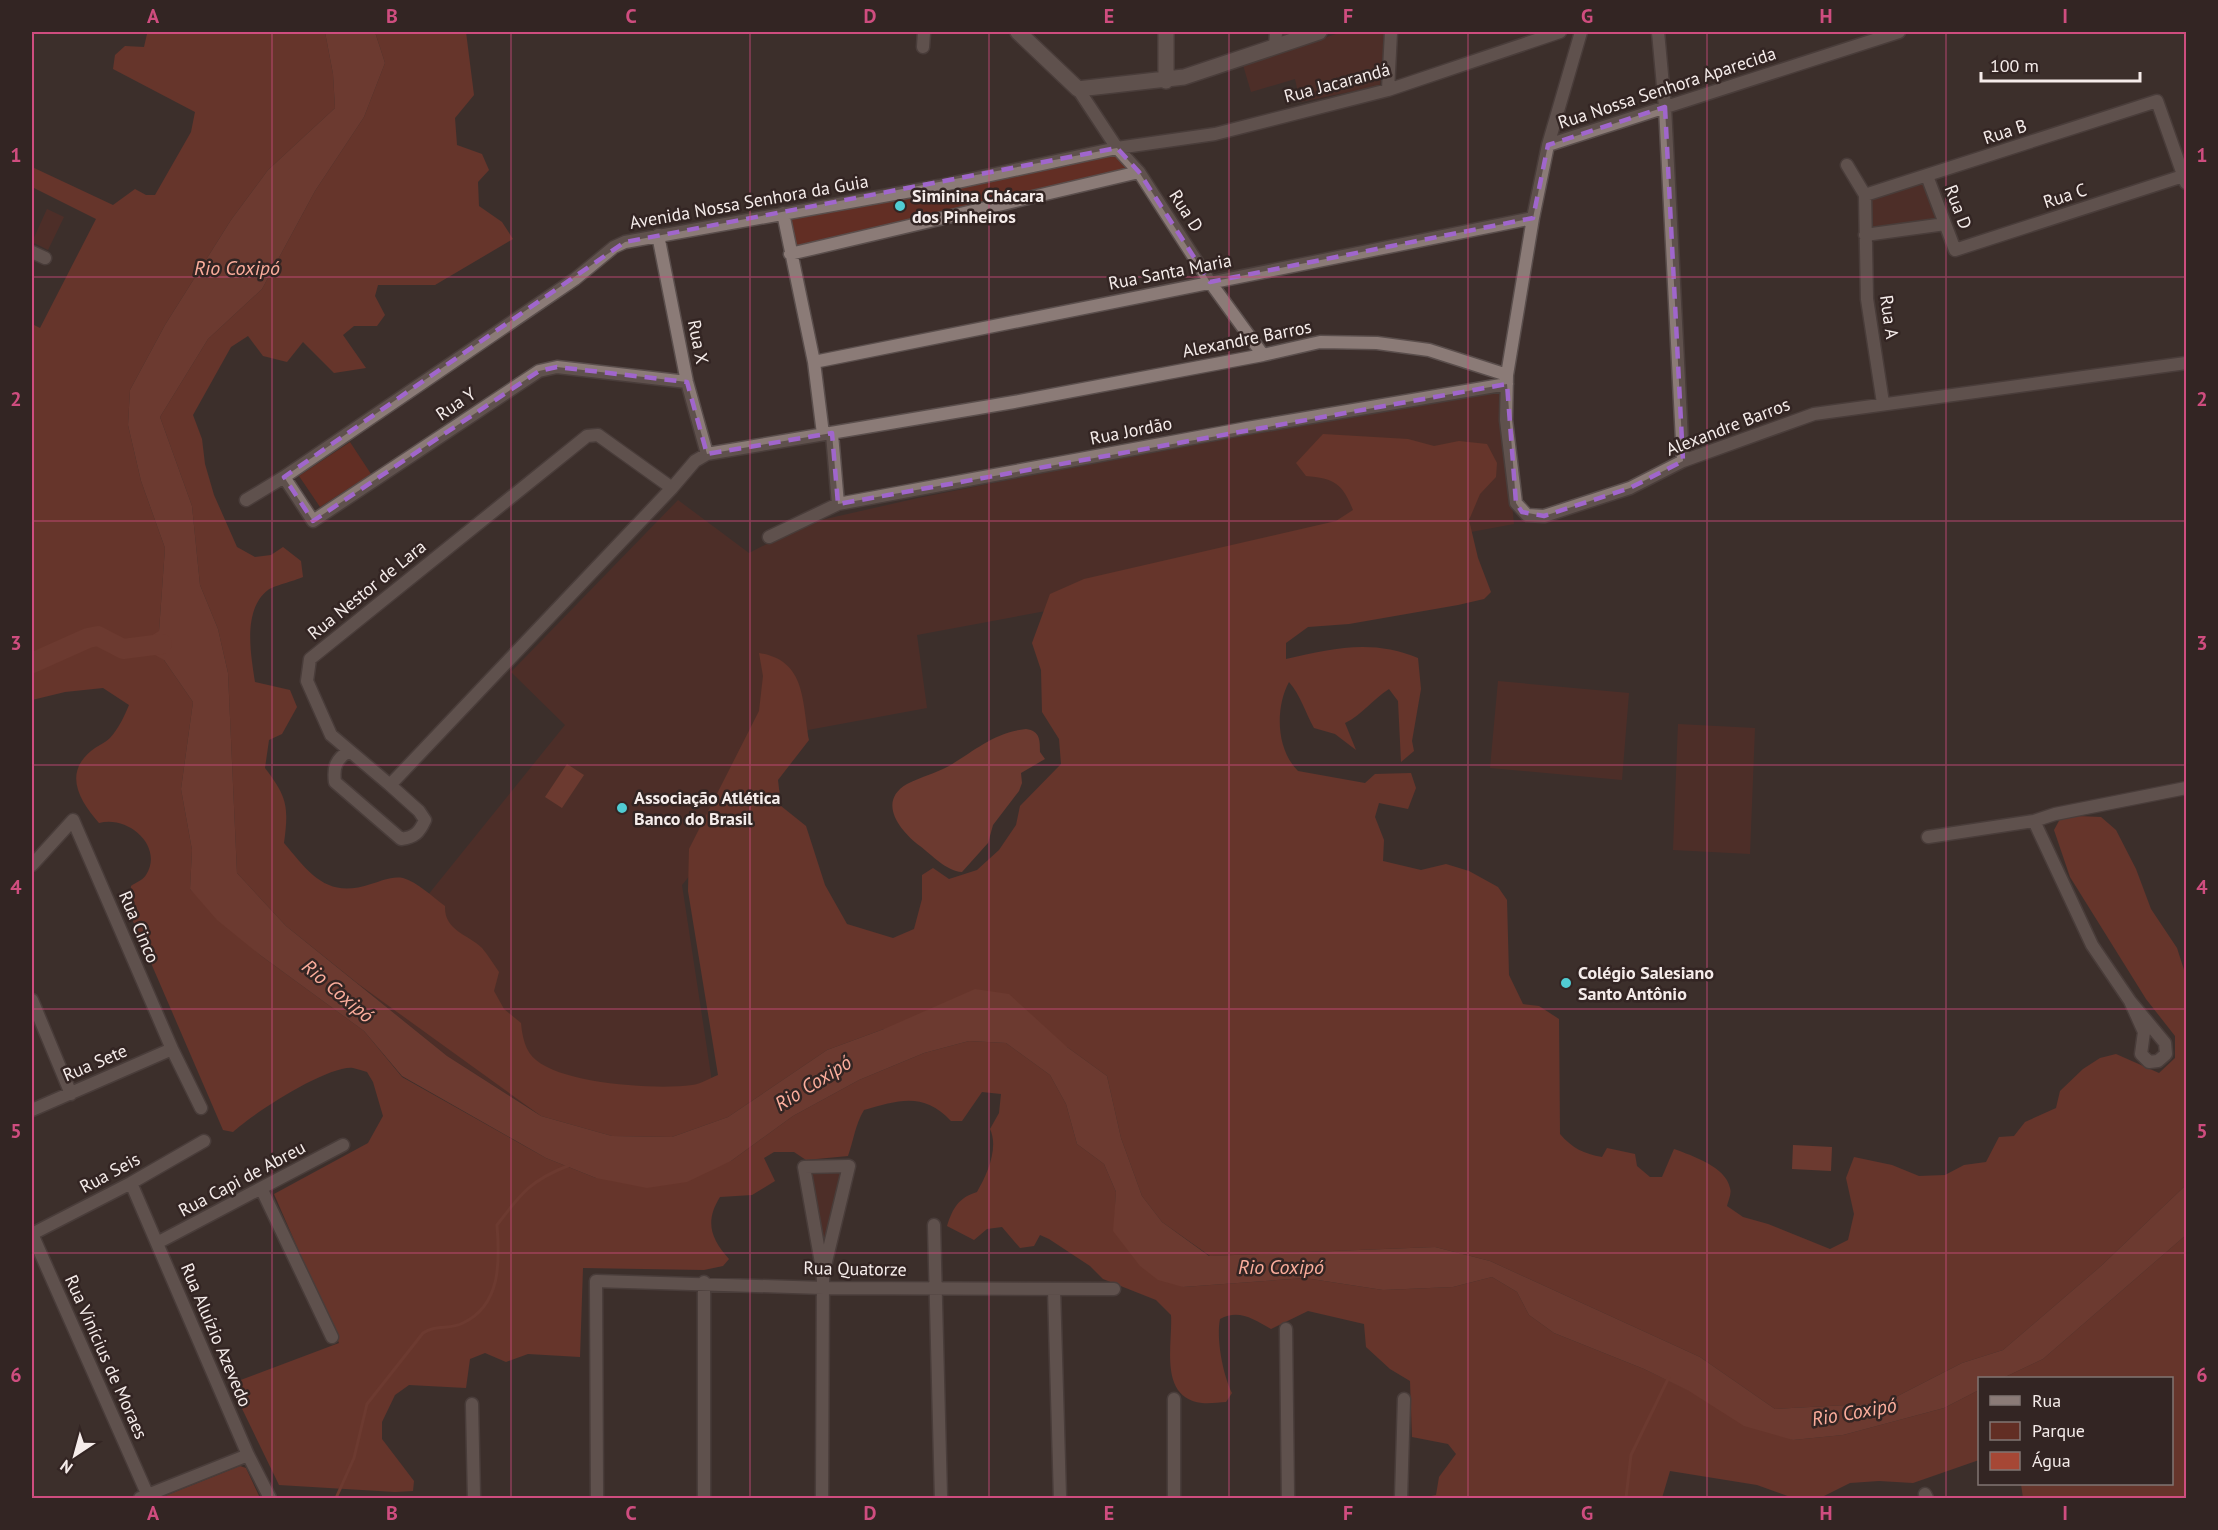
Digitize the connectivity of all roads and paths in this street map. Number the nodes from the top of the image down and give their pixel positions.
1 (924, 32) edge
2 (1018, 32) edge
3 (1166, 32) edge
4 (1319, 32) edge
5 (1391, 32) edge
6 (1560, 32) edge
7 (1581, 32) edge
8 (1658, 32) edge
9 (1899, 32) edge
10 (1275, 39) edge
11 (922, 47) dead end
12 (1166, 81) junction
13 (1078, 89) junction
14 (1388, 90) junction
15 (1665, 107) junction
16 (1548, 146) junction
17 (1117, 148) junction
18 (1846, 165) dead end
19 (1139, 172) junction
20 (1927, 176) junction
21 (2186, 178) edge
22 (1864, 195) junction
23 (783, 213) junction
24 (1533, 218) junction
25 (1945, 224) junction
26 (658, 235) junction
27 (1865, 235) junction
28 (1955, 250) joint
29 (32, 252) edge
30 (790, 254) junction
31 (45, 258) dead end
32 (1210, 282) junction
33 (1263, 355) junction
34 (814, 362) junction
35 (2187, 363) edge
36 (1507, 380) junction
37 (687, 382) junction
38 (1883, 403) junction
39 (827, 434) junction
40 (707, 454) junction
41 (1683, 461) junction
42 (284, 477) junction
43 (672, 488) junction
44 (246, 500) dead end
45 (838, 504) junction
46 (769, 537) dead end
47 (349, 751) junction
48 (390, 785) junction
49 (2187, 788) edge
50 (2034, 821) junction
51 (1928, 837) dead end
52 (32, 865) edge
53 (32, 1000) edge
54 (2130, 1001) junction
55 (172, 1049) junction
56 (71, 1094) junction
57 (201, 1108) dead end
58 (32, 1110) edge
59 (204, 1141) dead end
60 (343, 1145) dead end
61 (131, 1183) junction
62 (261, 1190) junction
63 (934, 1225) dead end
64 (32, 1234) edge
65 (157, 1243) junction
66 (823, 1274) junction
67 (704, 1282) junction
68 (824, 1288) junction
69 (937, 1288) junction
70 (1054, 1289) junction
71 (1114, 1289) dead end
72 (1286, 1329) dead end
73 (332, 1337) dead end
74 (1174, 1399) dead end
75 (1404, 1399) dead end
76 (472, 1404) dead end
77 (248, 1455) junction
78 (145, 1497) edge
79 (270, 1498) edge
80 (474, 1498) edge
81 (597, 1498) edge
82 (704, 1498) edge
83 (822, 1498) edge
84 (941, 1498) edge
85 (1060, 1498) edge
86 (1174, 1498) edge
87 (1288, 1498) edge
88 (1401, 1498) edge

1 - 11 street
2 - 13 street
3 - 12 street
4 - 10 street
5 - 14 street
6 - 14 street, Rua Jacarandá
7 - 16 street
8 - 15 street
9 - 15 street, Rua Nossa Senhora Aparecida
10 - 12 street
12 - 13 street
13 - 17 street, Rua D
14 - 17 street, Rua Jacarandá
15 - 16 street, Rua Nossa Senhora Aparecida
15 - 41 street
16 - 24 street
17 - 19 street, Rua D
17 - 23 street, Avenida Nossa Senhora da Guia
18 - 22 street, Rua A
19 - 30 street
19 - 32 street, Rua D
20 - 21 street, Rua B
20 - 22 street, Rua B
20 - 25 street, Rua D
21 - 28 street, Rua C
22 - 27 street, Rua A
23 - 26 street, Avenida Nossa Senhora da Guia
23 - 30 street
24 - 32 street, Rua Santa Maria
24 - 36 street
25 - 27 street
25 - 28 street, Rua D
26 - 37 street, Rua X
26 - 42 street, Avenida Nossa Senhora da Guia
27 - 38 street, Rua A
29 - 31 street
30 - 34 street
32 - 33 street, Rua D
32 - 34 street, Rua Santa Maria
33 - 36 street, Alexandre Barros
33 - 39 street, Alexandre Barros
34 - 39 street
35 - 38 street, Alexandre Barros
36 - 41 street, Alexandre Barros
36 - 45 street, Rua Jordão
37 - 40 street, Rua X
37 - 42 street, Rua Y
38 - 41 street, Alexandre Barros
39 - 40 street, Alexandre Barros
39 - 45 street
40 - 43 street
42 - 44 street, Avenida Nossa Senhora da Guia
43 - 47 street, Rua Nestor de Lara
43 - 48 street
45 - 46 street, Rua Jordão
47 - 48 street, Rua Nestor de Lara
47 - 48 street, Rua Nestor de Lara
49 - 50 street
50 - 51 street
50 - 54 street
52 - 55 street, Rua Cinco
53 - 56 street
54 - 54 street
55 - 56 street, Rua Sete
55 - 57 street, Rua Cinco
56 - 58 street, Rua Sete
59 - 61 street, Rua Seis
60 - 62 street, Rua Capi de Abreu
61 - 64 street, Rua Seis
61 - 65 street, Rua Aluízio Azevedo
62 - 65 street, Rua Capi de Abreu
62 - 73 street
63 - 69 street
64 - 78 street, Rua Vinícius de Moraes
65 - 77 street, Rua Aluízio Azevedo
66 - 66 street
66 - 68 street
67 - 68 street, Rua Quatorze
67 - 81 street, Rua Quatorze
67 - 82 street
68 - 69 street, Rua Quatorze
68 - 83 street
69 - 70 street, Rua Quatorze
69 - 84 street
70 - 71 street, Rua Quatorze
70 - 85 street
72 - 87 street
74 - 86 street
75 - 88 street
76 - 80 street
77 - 78 street
77 - 79 street, Rua Aluízio Azevedo

